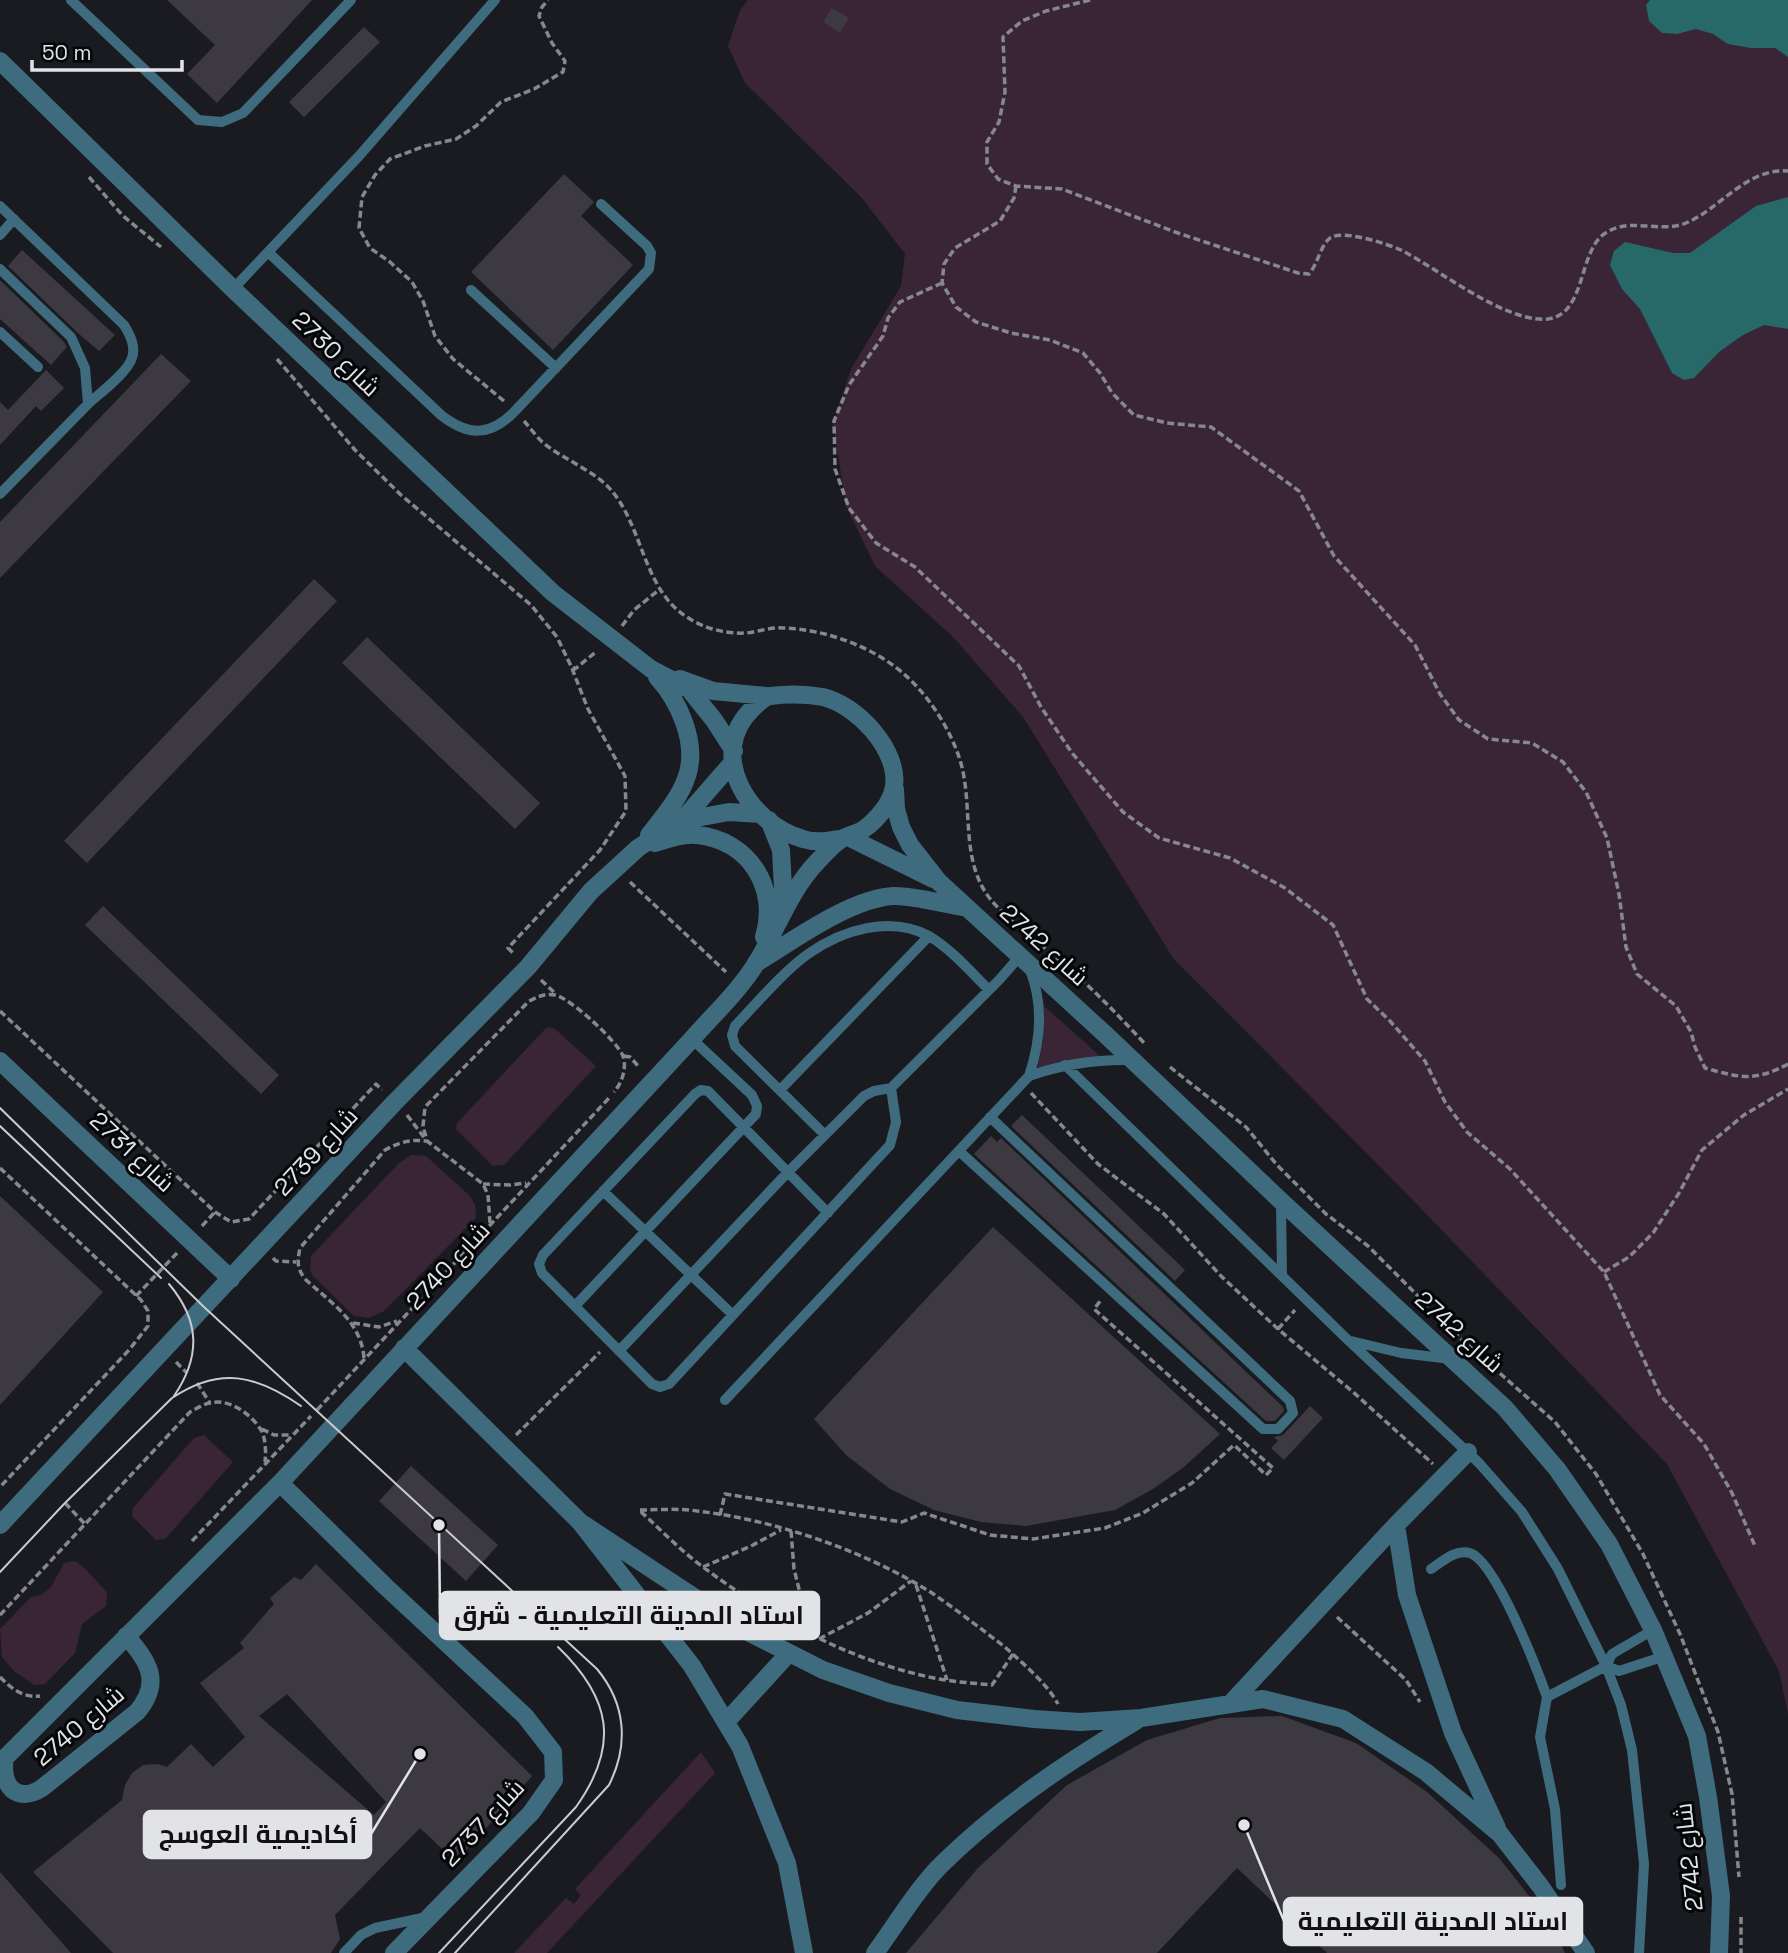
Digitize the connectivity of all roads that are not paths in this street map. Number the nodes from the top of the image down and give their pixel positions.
1 (71, 0) edge
2 (351, 0) edge
3 (495, 0) edge
4 (0, 61) edge
5 (601, 204) dead end
6 (0, 206) edge
7 (14, 219) junction
8 (0, 235) edge
9 (268, 252) junction
10 (0, 269) edge
11 (233, 289) junction
12 (471, 290) dead end
13 (0, 332) edge
14 (38, 367) dead end
15 (556, 368) junction
16 (88, 404) junction
17 (0, 494) edge
18 (650, 669) junction
19 (766, 696) junction
20 (734, 757) junction
21 (894, 786) junction
22 (764, 817) junction
23 (677, 822) junction
24 (844, 838) junction
25 (638, 848) junction
26 (939, 882) junction
27 (963, 906) junction
28 (784, 911) junction
29 (929, 936) junction
30 (1024, 960) junction
31 (756, 963) junction
32 (989, 990) junction
33 (692, 1039) junction
34 (1133, 1060) junction
35 (0, 1061) edge
36 (1065, 1065) junction
37 (1026, 1079) junction
38 (891, 1088) junction
39 (780, 1090) junction
40 (990, 1117) junction
41 (744, 1128) junction
42 (825, 1135) junction
43 (959, 1151) junction
44 (788, 1172) junction
45 (603, 1191) junction
46 (1280, 1201) junction
47 (828, 1213) junction
48 (646, 1233) junction
49 (691, 1275) junction
50 (1282, 1276) junction
51 (231, 1279) junction
52 (575, 1306) junction
53 (733, 1315) junction
54 (1348, 1340) junction
55 (404, 1348) junction
56 (619, 1351) junction
57 (1451, 1359) junction
58 (725, 1400) dead end
59 (1468, 1452) junction
60 (280, 1483) junction
61 (580, 1522) junction
62 (0, 1525) edge
63 (1396, 1525) junction
64 (1430, 1569) dead end
65 (1653, 1630) junction
66 (126, 1636) junction
67 (789, 1653) junction
68 (1665, 1656) junction
69 (1606, 1667) junction
70 (1547, 1697) junction
71 (1231, 1703) junction
72 (1141, 1718) junction
73 (726, 1722) junction
74 (1500, 1835) junction
75 (1560, 1885) dead end
76 (427, 1917) junction
77 (344, 1953) edge
78 (394, 1953) edge
79 (804, 1953) edge
80 (875, 1953) edge
81 (1586, 1953) edge
82 (1639, 1953) edge
83 (1719, 1953) edge

1 - 2 lane
3 - 9 lane
4 - 11 street, شارع 2730
5 - 15 lane
6 - 7 lane
7 - 8 lane
7 - 16 lane
9 - 11 lane
9 - 15 lane
10 - 16 lane
11 - 18 street, شارع 2730
12 - 15 lane
13 - 14 lane
16 - 17 lane
18 - 19 street, شارع 2730
18 - 20 street, شارع 2730
18 - 25 street
19 - 20 street
19 - 21 street
20 - 22 street
20 - 23 street, شارع 2739
21 - 24 street
21 - 26 street, شارع 2742
22 - 23 street, شارع 2739
22 - 24 street
22 - 28 street, شارع 2740
23 - 25 street, شارع 2739
24 - 26 street, شارع 2742
24 - 28 street, شارع 2740
25 - 31 street
25 - 51 street, شارع 2739
26 - 27 street, شارع 2742
27 - 30 street, شارع 2742
27 - 31 street
28 - 31 street, شارع 2740
29 - 32 lane
29 - 39 lane
29 - 39 lane
30 - 32 lane
30 - 34 street, شارع 2742
30 - 37 lane
31 - 33 street, شارع 2740
32 - 38 lane
33 - 41 lane
33 - 55 street, شارع 2740
34 - 36 lane
34 - 46 street, شارع 2742
35 - 51 street, شارع 2731
36 - 37 lane
36 - 50 lane
37 - 40 lane
38 - 42 lane
38 - 47 lane
39 - 42 lane
40 - 43 lane
40 - 43 lane
41 - 44 lane
41 - 45 lane
41 - 48 lane
42 - 44 lane
43 - 58 lane
44 - 47 lane
44 - 49 lane
45 - 48 lane
45 - 52 lane
46 - 50 lane
46 - 57 street, شارع 2742
47 - 53 lane
48 - 49 lane
48 - 52 lane
49 - 53 lane
49 - 56 lane
50 - 54 lane
51 - 62 street, شارع 2739
52 - 56 lane
53 - 56 lane
54 - 57 lane
54 - 59 lane
55 - 60 street, شارع 2740
55 - 61 street
57 - 65 street, شارع 2742
59 - 63 street
59 - 69 lane
60 - 66 street, شارع 2740
60 - 76 street, شارع 2737
61 - 67 street
61 - 73 street
63 - 71 street
63 - 74 street
64 - 70 lane
65 - 68 street, شارع 2742
65 - 69 lane
66 - 66 street, شارع 2740
67 - 72 street
67 - 73 street
68 - 69 lane
68 - 83 street, شارع 2742
69 - 70 lane
69 - 82 lane
70 - 75 lane
71 - 72 street
71 - 74 street
72 - 80 street
73 - 79 street
74 - 81 street
76 - 77 lane
76 - 78 street, شارع 2737

